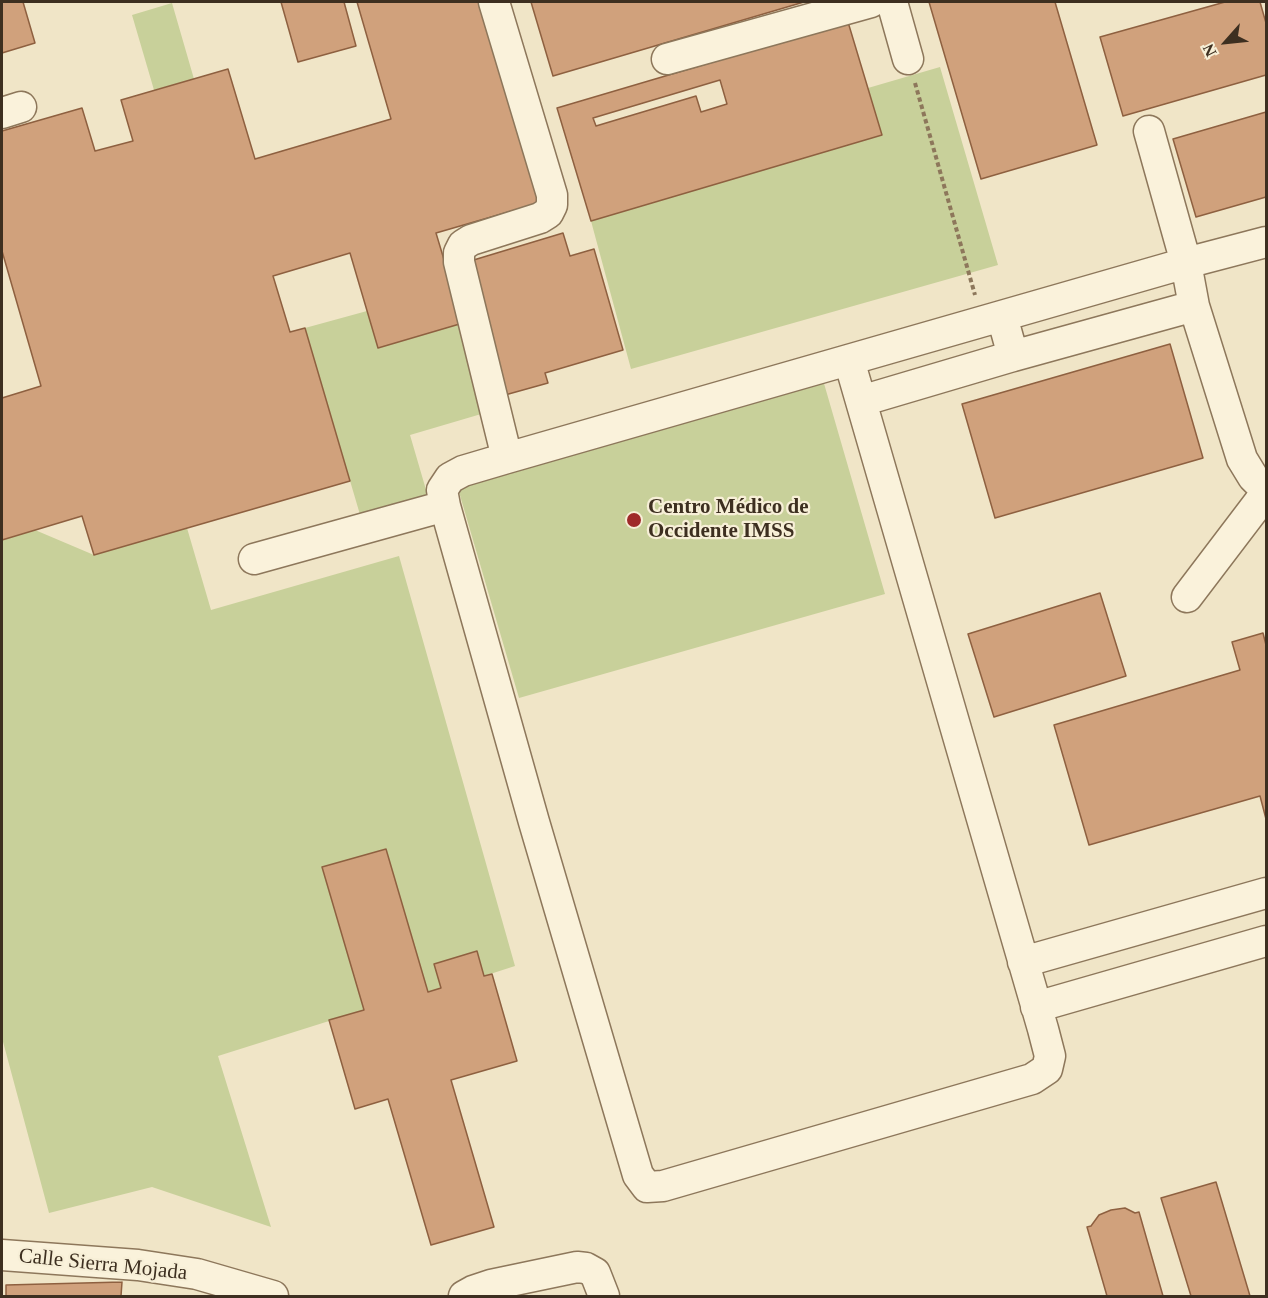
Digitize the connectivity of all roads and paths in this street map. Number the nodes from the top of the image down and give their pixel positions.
1 (494, 2) edge
2 (871, 2) edge
3 (892, 2) edge
4 (667, 59) dead end
5 (908, 59) joint
6 (1149, 130) dead end
7 (1266, 242) edge
8 (1185, 263) junction
9 (1194, 306) junction
10 (992, 319) junction
11 (1013, 356) junction
12 (849, 360) junction
13 (861, 400) junction
14 (507, 458) junction
15 (1266, 491) edge
16 (445, 506) junction
17 (254, 559) dead end
18 (1187, 597) dead end
19 (1266, 893) edge
20 (1266, 941) edge
21 (1023, 962) junction
22 (1036, 1007) junction
23 (2, 1255) edge
24 (273, 1296) edge
25 (464, 1296) edge
26 (604, 1296) edge

1 - 14 street
2 - 4 street
3 - 5 street
5 - 10 path
6 - 8 street
7 - 8 street
8 - 9 street
8 - 10 street
9 - 11 street
9 - 15 street
10 - 11 street
10 - 12 street
11 - 13 street
12 - 13 street
12 - 14 street
13 - 21 street
14 - 16 street
15 - 18 street
16 - 17 street
16 - 22 street
19 - 21 street
20 - 22 street
21 - 22 street
23 - 24 street, Calle Sierra Mojada
25 - 26 street

